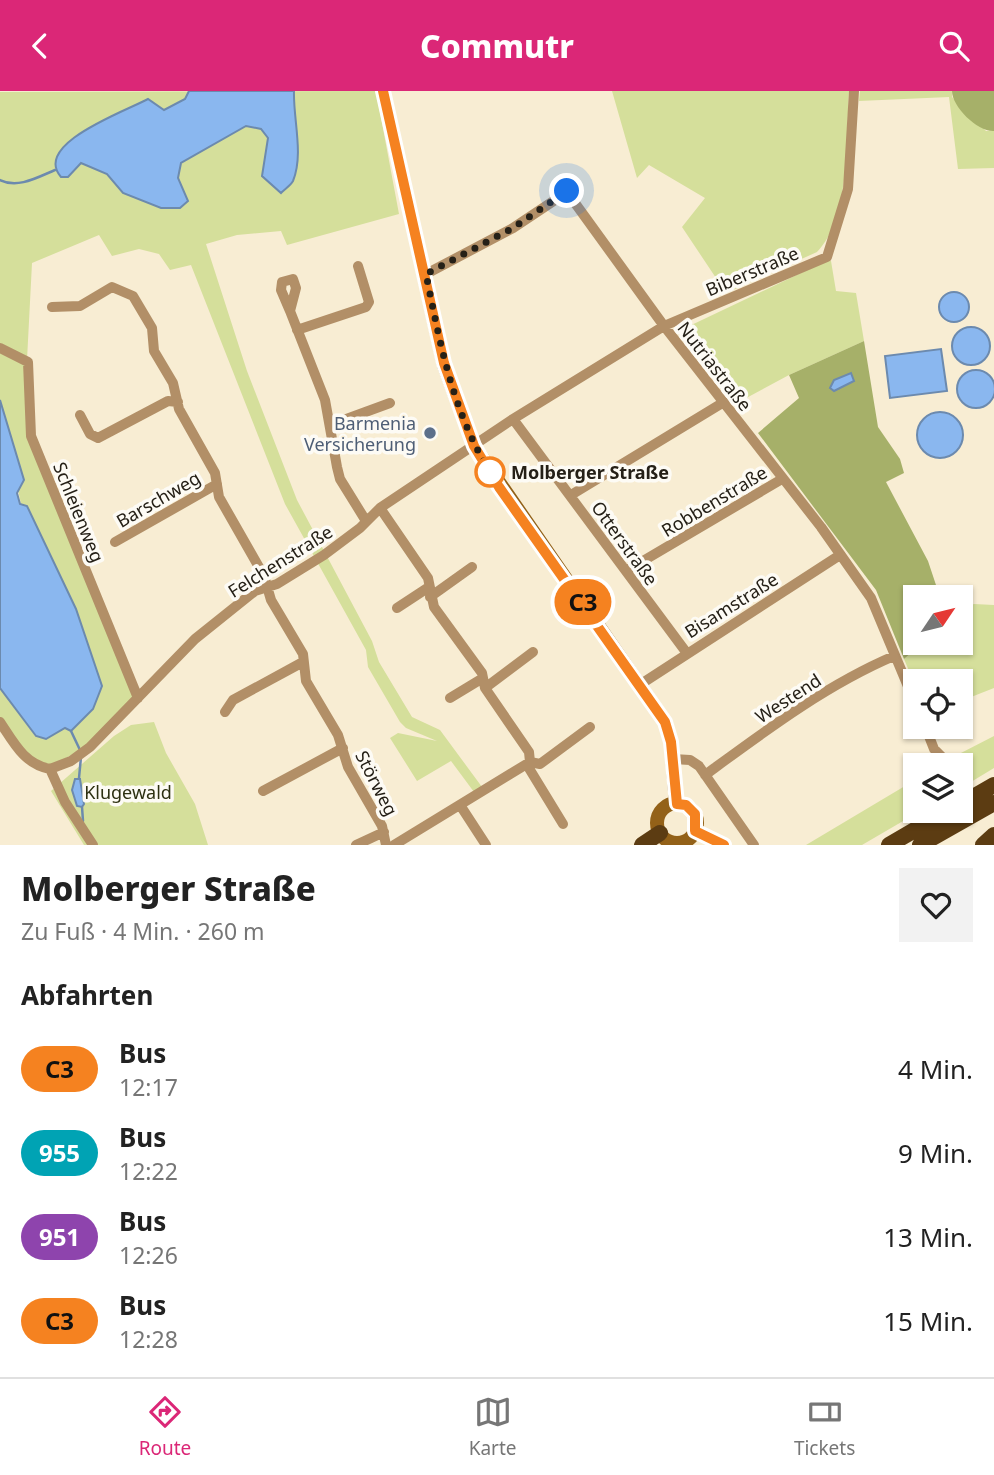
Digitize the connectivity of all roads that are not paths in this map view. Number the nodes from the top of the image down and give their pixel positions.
1 (383, 91) edge
2 (854, 91) edge
3 (358, 266) dead end
4 (426, 274) junction
5 (52, 307) dead end
6 (289, 311) dead end
7 (664, 326) junction
8 (297, 330) junction
9 (0, 348) edge
10 (177, 402) junction
11 (724, 402) junction
12 (390, 403) dead end
13 (80, 415) dead end
14 (513, 419) junction
15 (330, 425) junction
16 (474, 446) junction
17 (782, 479) junction
18 (217, 484) junction
19 (571, 495) junction
20 (380, 508) junction
21 (366, 521) junction
22 (115, 542) dead end
23 (840, 555) junction
24 (472, 567) dead end
25 (626, 571) junction
26 (267, 587) junction
27 (430, 592) junction
28 (397, 608) dead end
29 (533, 652) dead end
30 (686, 652) junction
31 (894, 656) junction
32 (303, 662) junction
33 (903, 676) edge
34 (484, 683) junction
35 (641, 684) junction
36 (138, 698) junction
37 (450, 698) dead end
38 (225, 712) dead end
39 (0, 722) edge
40 (590, 727) dead end
41 (342, 748) junction
42 (673, 759) junction
43 (528, 763) junction
44 (50, 769) junction
45 (705, 775) junction
46 (994, 785) edge
47 (263, 791) dead end
48 (973, 797) edge
49 (994, 803) edge
50 (677, 804) junction
51 (460, 805) junction
52 (927, 823) edge
53 (564, 824) dead end
54 (695, 831) junction
55 (384, 832) junction
56 (660, 833) junction
57 (994, 835) edge
58 (93, 845) edge
59 (356, 845) edge
60 (386, 845) edge
61 (394, 845) edge
62 (485, 845) edge
63 (642, 845) edge
64 (724, 845) edge
65 (754, 845) edge
66 (889, 845) edge
67 (920, 845) edge
68 (983, 845) edge

1 - 4 main road
2 - 7 street, Biberstraße
3 - 8 street
4 - 7 street, Nutriastraße
4 - 16 main road
5 - 10 street, Barschweg
6 - 8 street
7 - 11 street, Nutriastraße
7 - 14 street, Biberstraße
8 - 15 street
9 - 36 street, Schleienweg
10 - 13 street
10 - 18 street, Barschweg
11 - 17 street, Nutriastraße
11 - 19 street
12 - 15 street
14 - 16 street, Biberstraße
14 - 19 street, Otterstraße
15 - 21 street
16 - 20 street, Felchenstraße
16 - 35 main road
17 - 23 street, Nutriastraße
17 - 25 street, Robbenstraße
18 - 22 street, Barschweg
18 - 26 street, Barschweg
19 - 25 street, Otterstraße
20 - 21 street, Felchenstraße
20 - 27 street
21 - 26 street, Felchenstraße
23 - 30 street, Bisamstraße
23 - 31 street, Nutriastraße
24 - 27 street
25 - 30 street, Otterstraße
26 - 32 street, Störweg
26 - 36 street, Felchenstraße
27 - 28 street
27 - 34 street
29 - 34 street
30 - 35 street, Bisamstraße
31 - 33 street, Nutriastraße
31 - 45 street, Westend
32 - 38 street
32 - 41 street, Störweg
34 - 37 street
34 - 43 street
35 - 42 main road
36 - 44 street, Felchenstraße
39 - 44 street
40 - 43 street
41 - 47 street, Störweg
41 - 55 street, Störweg
42 - 45 street
42 - 50 main road
43 - 51 street
43 - 53 street
44 - 58 street
45 - 65 street
46 - 48 highway
49 - 67 highway
50 - 54 main road
50 - 56 main road
51 - 61 street
51 - 62 street
52 - 66 highway
54 - 56 main road
54 - 64 main road
55 - 59 street, Störweg
55 - 60 street, Störweg
56 - 63 highway
57 - 68 highway

